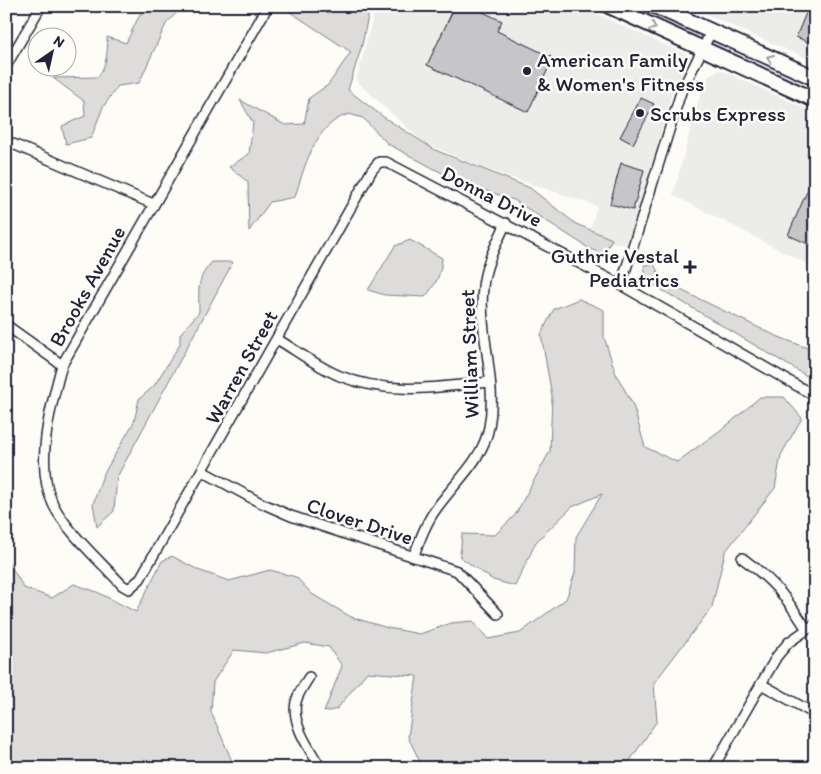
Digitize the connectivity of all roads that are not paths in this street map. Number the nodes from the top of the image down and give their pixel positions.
1 (41, 6) edge
2 (268, 6) edge
3 (609, 6) edge
4 (655, 6) edge
5 (711, 32) junction
6 (702, 49) junction
7 (6, 66) edge
8 (815, 78) edge
9 (815, 100) edge
10 (6, 141) edge
11 (386, 162) joint
12 (153, 204) junction
13 (506, 222) junction
14 (621, 285) junction
15 (6, 325) edge
16 (277, 339) junction
17 (62, 365) junction
18 (489, 382) junction
19 (815, 396) edge
20 (202, 471) junction
21 (414, 557) junction
22 (742, 558) dead end
23 (125, 586) joint
24 (498, 614) dead end
25 (811, 626) edge
26 (309, 677) dead end
27 (761, 684) junction
28 (815, 714) edge
29 (321, 768) edge
30 (713, 768) edge

1 - 7 street
2 - 12 street, Brooks Avenue
3 -> 6 main road
4 - 5 main road
5 - 6 street
8 -> 5 main road
6 - 9 main road
6 - 14 street
10 - 12 street
11 - 13 street, Donna Drive
11 - 16 street, Warren Street
12 - 17 street, Brooks Avenue
13 - 14 street, Donna Drive
13 - 18 street, William Street
14 - 19 street, Donna Drive
15 - 17 street
16 - 18 street
16 - 20 street, Warren Street
17 - 23 street, Brooks Avenue
18 - 21 street, William Street
20 - 21 street, Clover Drive
20 - 23 street, Warren Street
21 - 24 street, Clover Drive
22 - 25 street
25 - 27 street
26 - 29 street
27 - 28 street
27 - 30 street

